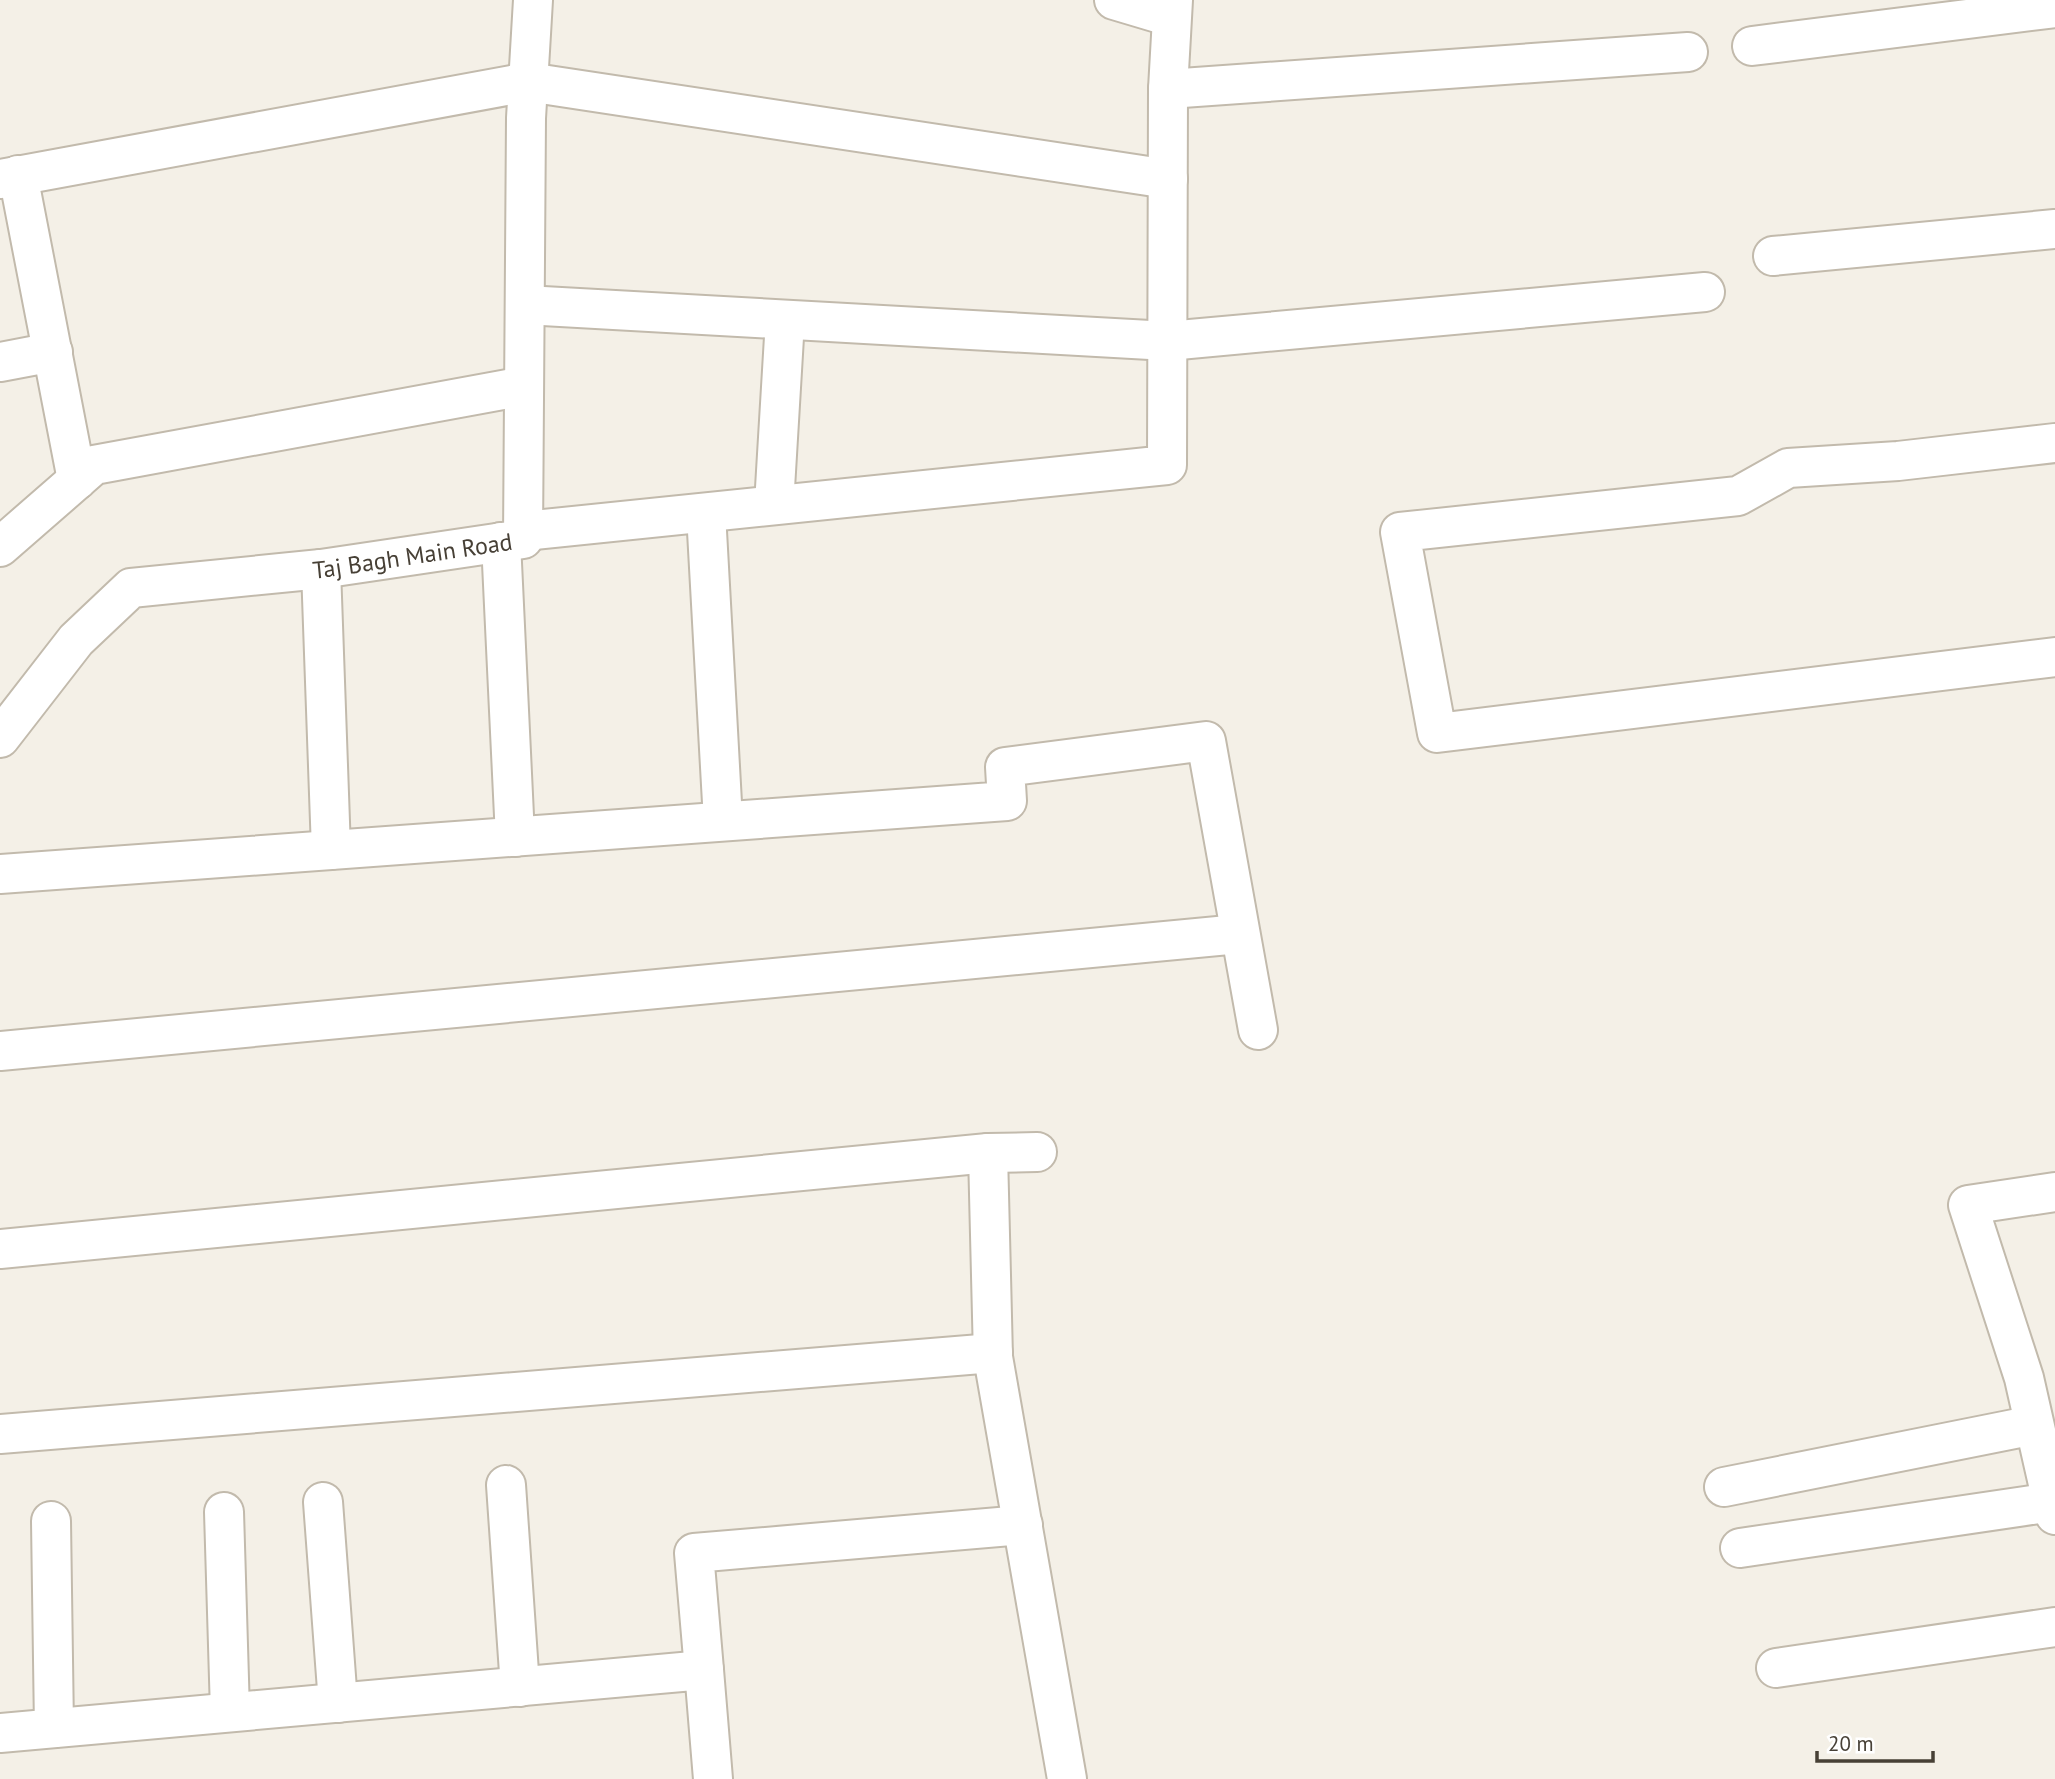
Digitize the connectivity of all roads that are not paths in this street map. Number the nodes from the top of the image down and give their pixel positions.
1 (533, 0) edge
2 (1114, 0) edge
3 (2055, 8) edge
4 (1172, 9) edge
5 (1752, 47) dead end
6 (1688, 52) dead end
7 (528, 82) junction
8 (1168, 89) junction
9 (9, 177) edge
10 (1168, 179) junction
11 (2055, 229) edge
12 (1773, 256) dead end
13 (1705, 292) dead end
14 (525, 305) junction
15 (785, 320) junction
16 (1168, 341) junction
17 (52, 352) junction
18 (0, 362) edge
19 (524, 386) junction
20 (2055, 443) edge
21 (77, 480) junction
22 (775, 505) junction
23 (706, 513) junction
24 (513, 536) junction
25 (0, 547) edge
26 (321, 569) junction
27 (2055, 657) edge
28 (0, 738) edge
29 (723, 821) junction
30 (515, 837) junction
31 (331, 850) junction
32 (0, 874) edge
33 (1239, 934) junction
34 (1258, 1030) dead end
35 (0, 1051) edge
36 (1037, 1152) dead end
37 (988, 1153) junction
38 (2055, 1192) edge
39 (0, 1249) edge
40 (993, 1353) junction
41 (2039, 1376) edge
42 (2034, 1425) junction
43 (0, 1434) edge
44 (506, 1485) dead end
45 (1724, 1487) dead end
46 (323, 1502) dead end
47 (2053, 1508) edge
48 (224, 1512) dead end
49 (51, 1521) dead end
50 (1023, 1525) junction
51 (1740, 1548) dead end
52 (2055, 1627) edge
53 (1776, 1668) dead end
54 (704, 1670) junction
55 (520, 1687) junction
56 (338, 1703) junction
57 (230, 1712) junction
58 (54, 1728) junction
59 (0, 1733) edge
60 (713, 1779) edge
61 (1067, 1779) edge

1 - 7 street, Taj Bagh Main Road
2 - 4 street
3 - 5 street
4 - 8 street
6 - 8 street
7 - 9 street
7 - 10 street
7 - 14 street, Taj Bagh Main Road
8 - 10 street
9 - 17 street
10 - 16 street
11 - 12 street
13 - 16 street
14 - 15 street
14 - 19 street, Taj Bagh Main Road
15 - 16 street
15 - 22 street
16 - 22 street
17 - 18 street
17 - 21 street
19 - 21 street
19 - 24 street, Taj Bagh Main Road
20 - 27 street
21 - 25 street
22 - 23 street
23 - 24 street
23 - 29 street
24 - 26 street, Taj Bagh Main Road
24 - 30 street
26 - 28 street, Taj Bagh Main Road
26 - 31 street
29 - 30 street
29 - 33 street
30 - 31 street
31 - 32 street
33 - 34 street
33 - 35 street
36 - 37 street
37 - 39 street
37 - 40 street
38 - 41 street
40 - 43 street
40 - 50 street
41 - 42 street
42 - 45 street
42 - 47 street
44 - 55 street
46 - 56 street
47 - 51 street
48 - 57 street
49 - 58 street
50 - 54 street
50 - 61 street
52 - 53 street
54 - 55 street
54 - 60 street
55 - 56 street
56 - 57 street
57 - 58 street
58 - 59 street

